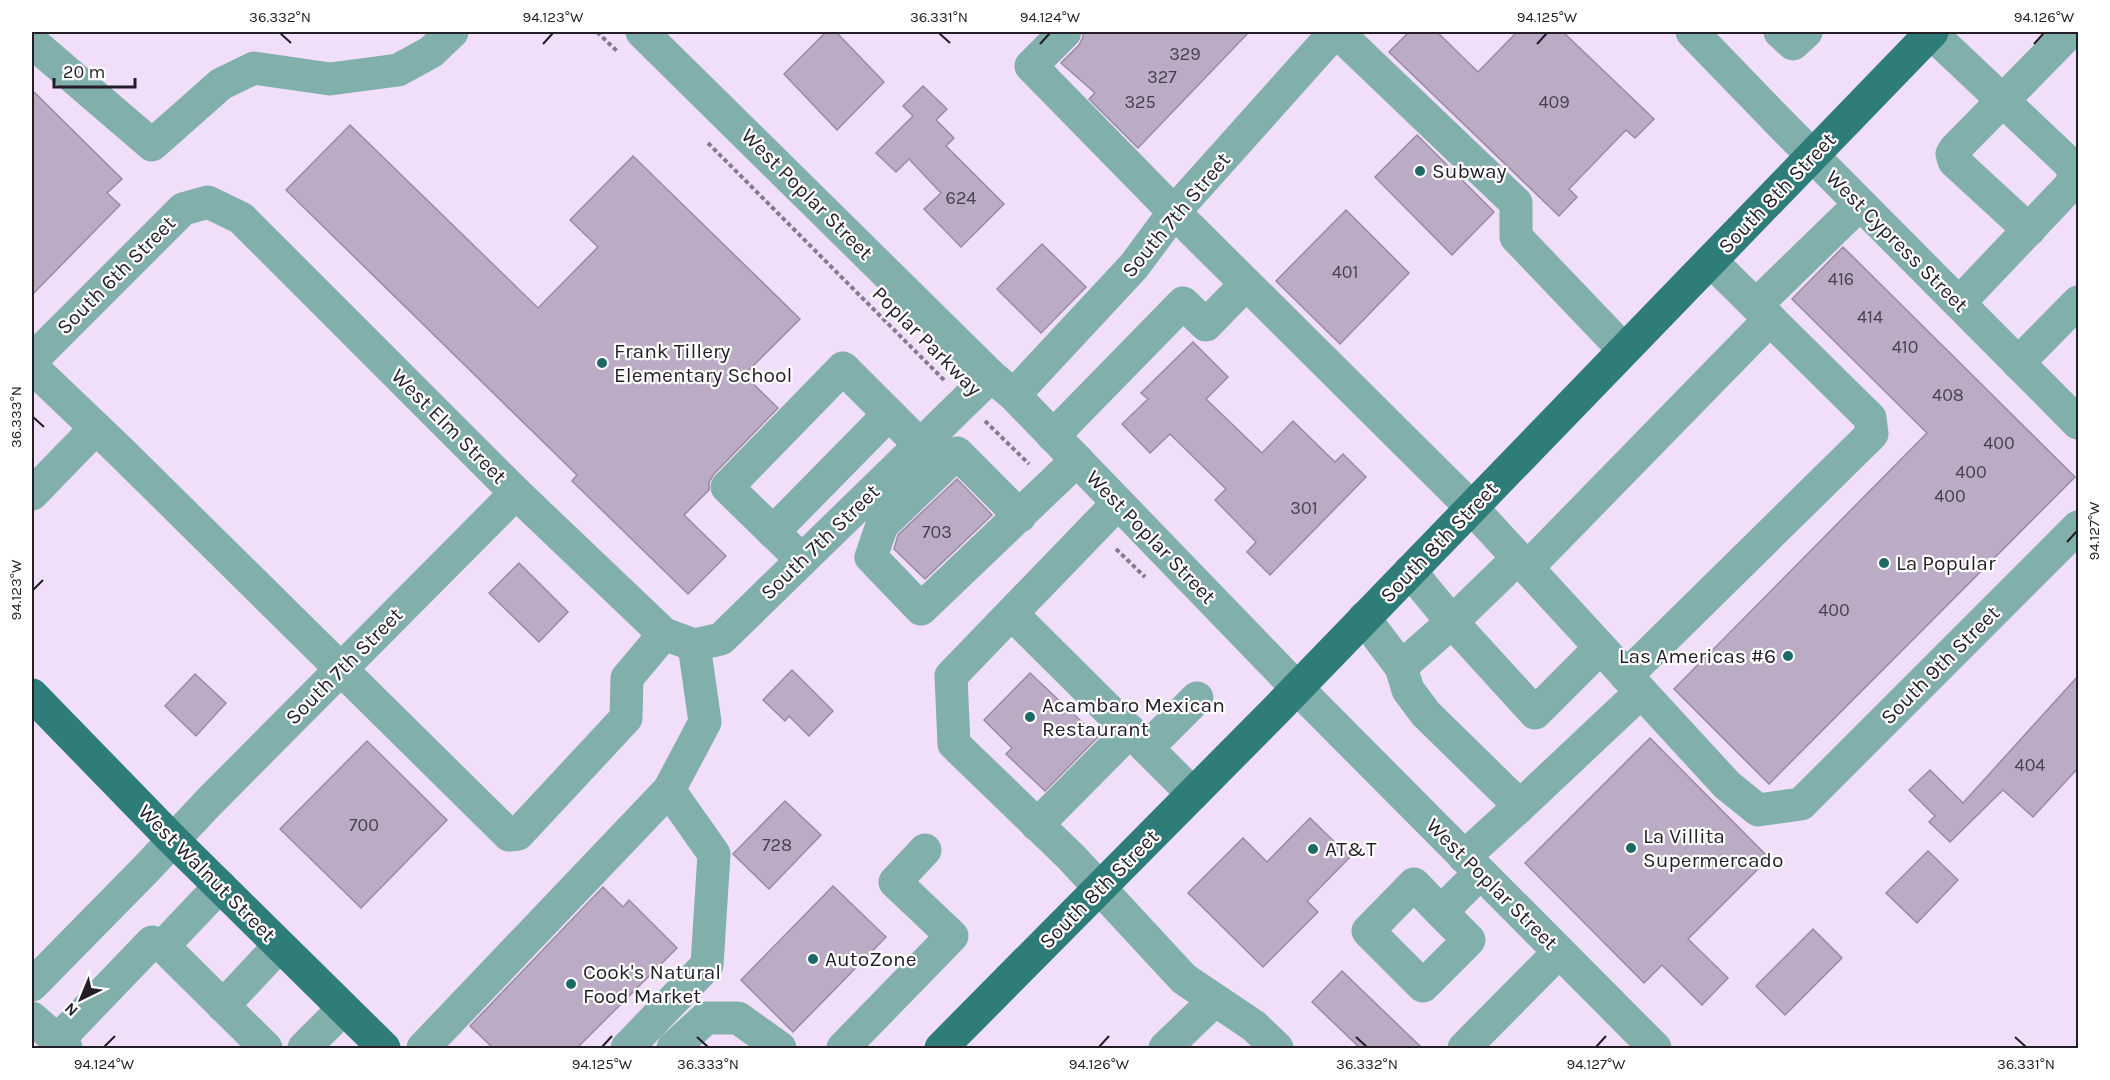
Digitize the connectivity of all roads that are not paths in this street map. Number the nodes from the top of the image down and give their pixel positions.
1 (452, 32) edge
2 (642, 32) edge
3 (1065, 32) edge
4 (1336, 32) edge
5 (1694, 32) edge
6 (1780, 32) edge
7 (1806, 32) edge
8 (1932, 32) edge
9 (2070, 32) edge
10 (36, 39) edge
11 (2002, 100) junction
12 (1812, 156) junction
13 (208, 202) joint
14 (1860, 204) junction
15 (1174, 212) junction
16 (2029, 230) junction
17 (1711, 261) junction
18 (1246, 284) junction
19 (2079, 302) edge
20 (1959, 303) junction
21 (1763, 312) junction
22 (1624, 350) junction
23 (33, 357) edge
24 (2018, 363) junction
25 (1003, 386) junction
26 (889, 414) junction
27 (2077, 419) edge
28 (96, 428) junction
29 (1053, 436) junction
30 (920, 445) junction
31 (1077, 460) junction
32 (516, 493) junction
33 (32, 494) edge
34 (1118, 503) junction
35 (1472, 508) junction
36 (1020, 516) junction
37 (2079, 527) edge
38 (773, 532) junction
39 (802, 560) junction
40 (1522, 563) junction
41 (1410, 571) junction
42 (1012, 614) junction
43 (1364, 618) junction
44 (1452, 622) junction
45 (663, 633) junction
46 (694, 645) junction
47 (1600, 648) junction
48 (1401, 667) junction
49 (340, 670) junction
50 (1633, 684) junction
51 (1297, 688) junction
52 (32, 695) edge
53 (1197, 698) dead end
54 (1138, 740) junction
55 (669, 790) junction
56 (1193, 794) junction
57 (1520, 806) junction
58 (1037, 825) junction
59 (173, 840) junction
60 (924, 850) dead end
61 (1472, 865) junction
62 (220, 886) junction
63 (1100, 888) junction
64 (1441, 912) dead end
65 (163, 946) junction
66 (279, 946) junction
67 (1559, 952) junction
68 (32, 985) edge
69 (1215, 1000) junction
70 (223, 1006) junction
71 (343, 1009) junction
72 (32, 1018) edge
73 (62, 1045) edge
74 (266, 1048) edge
75 (304, 1048) edge
76 (384, 1048) edge
77 (423, 1048) edge
78 (627, 1048) edge
79 (673, 1048) edge
80 (780, 1048) edge
81 (843, 1048) edge
82 (941, 1048) edge
83 (1166, 1048) edge
84 (1277, 1048) edge
85 (1464, 1048) edge
86 (1655, 1048) edge

1 - 10 street
2 - 25 street, West Poplar Street
3 - 15 street
4 - 15 street, South 7th Street
4 - 22 street
5 - 12 street, West Cypress Street
6 - 7 street
8 - 11 street
8 - 12 main road, South 8th Street
9 - 11 street
11 - 16 street
11 - 16 street
12 - 14 street, West Cypress Street
12 - 17 main road, South 8th Street
13 - 23 street, South 6th Street
13 - 32 street, West Elm Street
14 - 20 street, West Cypress Street
14 - 21 street
15 - 18 street
15 - 25 street, South 7th Street
16 - 20 street
17 - 21 street
17 - 22 main road, South 8th Street
18 - 29 street
18 - 35 street
19 - 24 street
20 - 24 street, West Cypress Street
21 - 40 street
21 - 50 street
22 - 35 main road, South 8th Street
23 - 28 street
24 - 27 street, West Cypress Street
25 - 29 street, West Poplar Street
25 - 30 street, South 7th Street
26 - 30 street
26 - 38 street
26 - 38 street
28 - 33 street
28 - 49 street
29 - 31 street, West Poplar Street
30 - 39 street, South 7th Street
31 - 34 street, West Poplar Street
31 - 36 street
32 - 45 street, West Elm Street
32 - 49 street, South 7th Street
34 - 42 street
34 - 51 street, West Poplar Street
35 - 40 street
35 - 41 main road, South 8th Street
36 - 36 street
37 - 50 street, South 9th Street
38 - 39 street
39 - 46 street, South 7th Street
40 - 44 street
40 - 47 street
41 - 43 main road, South 8th Street
41 - 44 street
42 - 54 street
42 - 58 street
43 - 48 street
43 - 51 main road, South 8th Street
44 - 47 street
44 - 48 street
45 - 46 street, West Elm Street
45 - 49 street
46 - 55 street
47 - 50 street
48 - 57 street
49 - 59 street, South 7th Street
50 - 57 street
51 - 56 main road, South 8th Street
51 - 61 street, West Poplar Street
52 - 59 main road, West Walnut Street
53 - 54 street
54 - 56 street
54 - 58 street
55 - 77 street
55 - 78 street
56 - 63 main road, South 8th Street
57 - 61 street
58 - 63 street
59 - 62 main road, West Walnut Street
59 - 68 street, South 7th Street
60 - 81 street
61 - 64 street
61 - 67 street, West Poplar Street
62 - 65 street
62 - 66 main road, West Walnut Street
63 - 69 street
63 - 82 main road, South 8th Street
65 - 70 street
65 - 73 street
66 - 70 street
66 - 71 main road, West Walnut Street
67 - 85 street
67 - 86 street, West Poplar Street
69 - 83 street
69 - 84 street
70 - 74 street
71 - 75 street
71 - 76 main road, West Walnut Street
72 - 73 street
79 - 80 street

